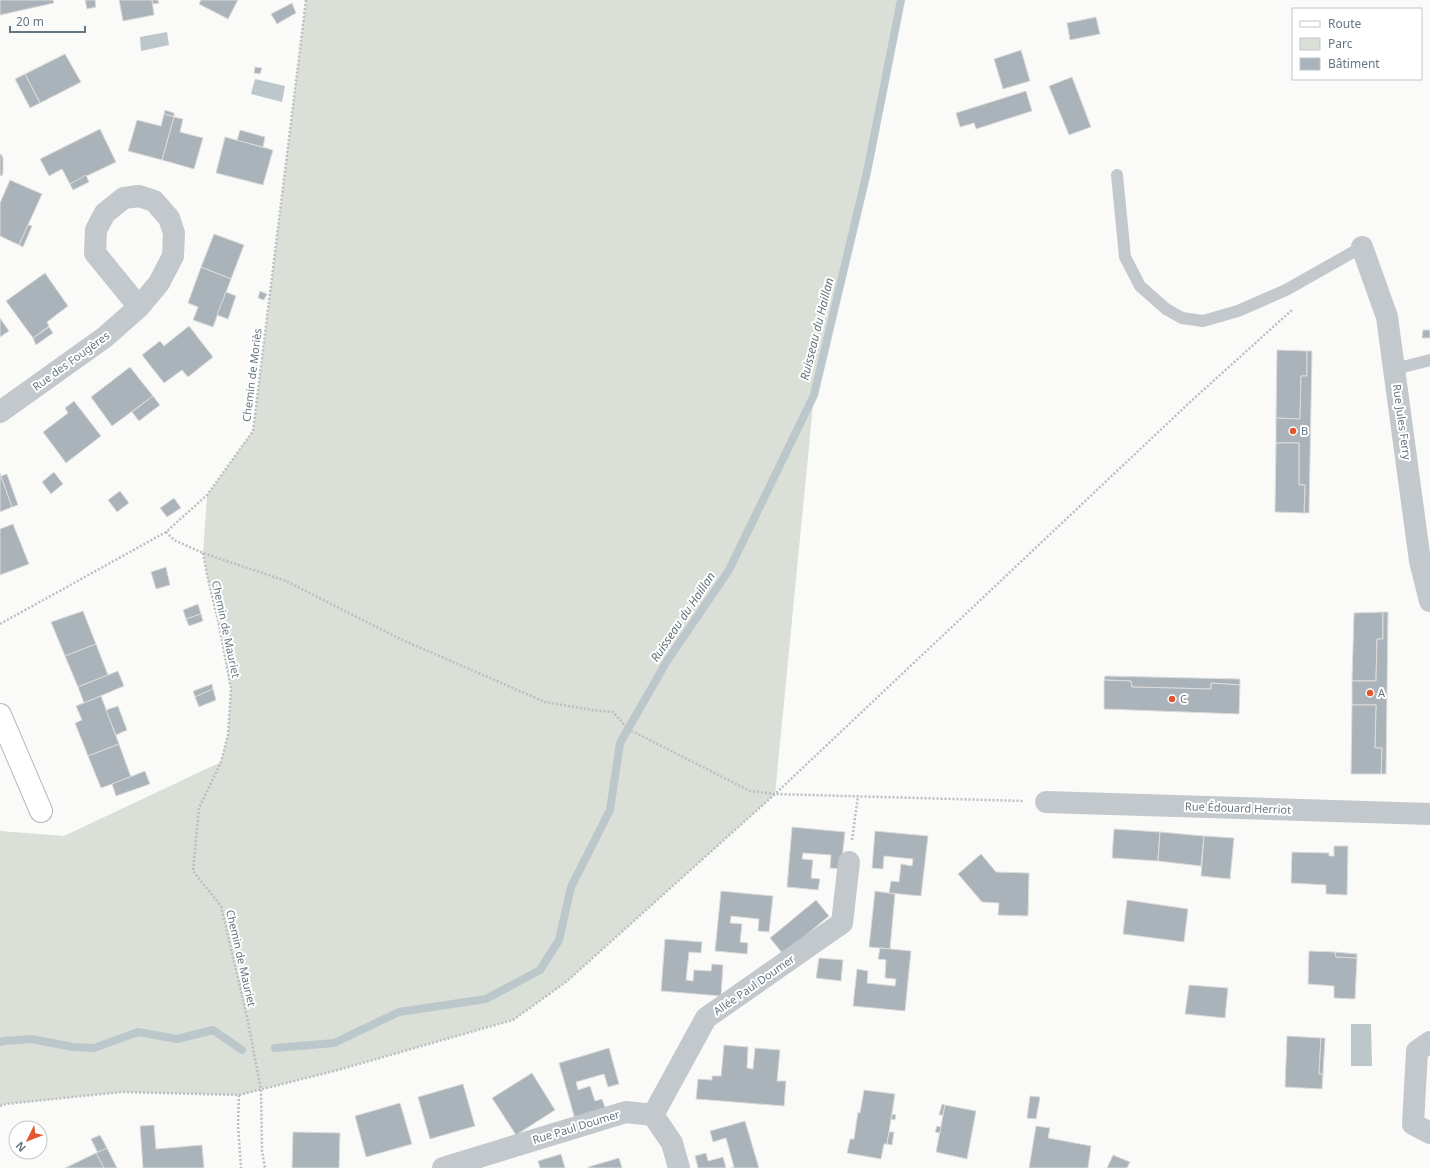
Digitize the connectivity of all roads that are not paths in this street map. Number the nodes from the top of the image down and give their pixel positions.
1 (1117, 175) dead end
2 (1362, 247) joint
3 (139, 306) junction
4 (1430, 360) edge
5 (1395, 369) junction
6 (0, 412) edge
7 (1430, 601) edge
8 (0, 715) edge
9 (1046, 802) road end
10 (41, 810) dead end
11 (1430, 814) edge
12 (849, 862) road end
13 (1430, 1042) edge
14 (653, 1115) junction
15 (1430, 1133) edge
16 (443, 1168) edge
17 (679, 1168) edge

1 - 2 lane
2 - 5 street, Rue Jules Ferry
3 - 3 street, Rue des Fougères
3 - 6 street, Rue des Fougères
4 - 5 lane
5 - 7 street, Rue Jules Ferry
8 - 10 street
9 - 11 street, Rue Édouard Herriot
12 - 14 street, Allée Paul Doumer
13 - 15 street
14 - 16 street, Rue Paul Doumer
14 - 17 street

